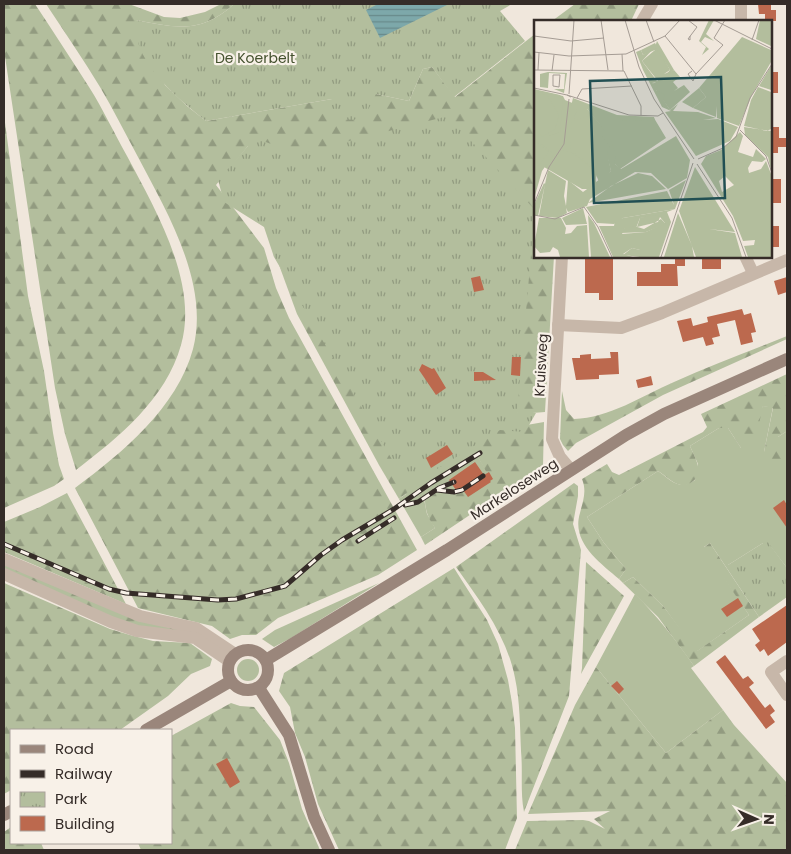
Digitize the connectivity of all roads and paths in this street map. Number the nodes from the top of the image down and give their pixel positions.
1 (652, 4) edge
2 (741, 4) edge
3 (643, 20) edge
4 (741, 20) edge
5 (562, 258) edge
6 (746, 258) edge
7 (787, 260) edge
8 (753, 273) junction
9 (558, 326) junction
10 (787, 360) edge
11 (571, 470) junction
12 (4, 559) edge
13 (4, 574) edge
14 (232, 658) junction
15 (266, 660) junction
16 (787, 661) edge
17 (231, 681) junction
18 (259, 688) junction
19 (787, 696) edge
20 (148, 729) edge
21 (328, 850) edge

1 - 3 street
2 - 4 street
5 - 9 street, Kruisweg
6 - 8 street
7 - 8 street
8 - 9 street
9 - 11 street, Kruisweg
10 - 11 main road, Markeloseweg
11 - 15 main road, Markeloseweg
12 - 14 street
13 - 14 street
14 - 15 main road
14 - 17 main road
15 - 18 main road
16 - 19 street
17 - 18 main road
17 - 20 main road
18 - 21 main road

